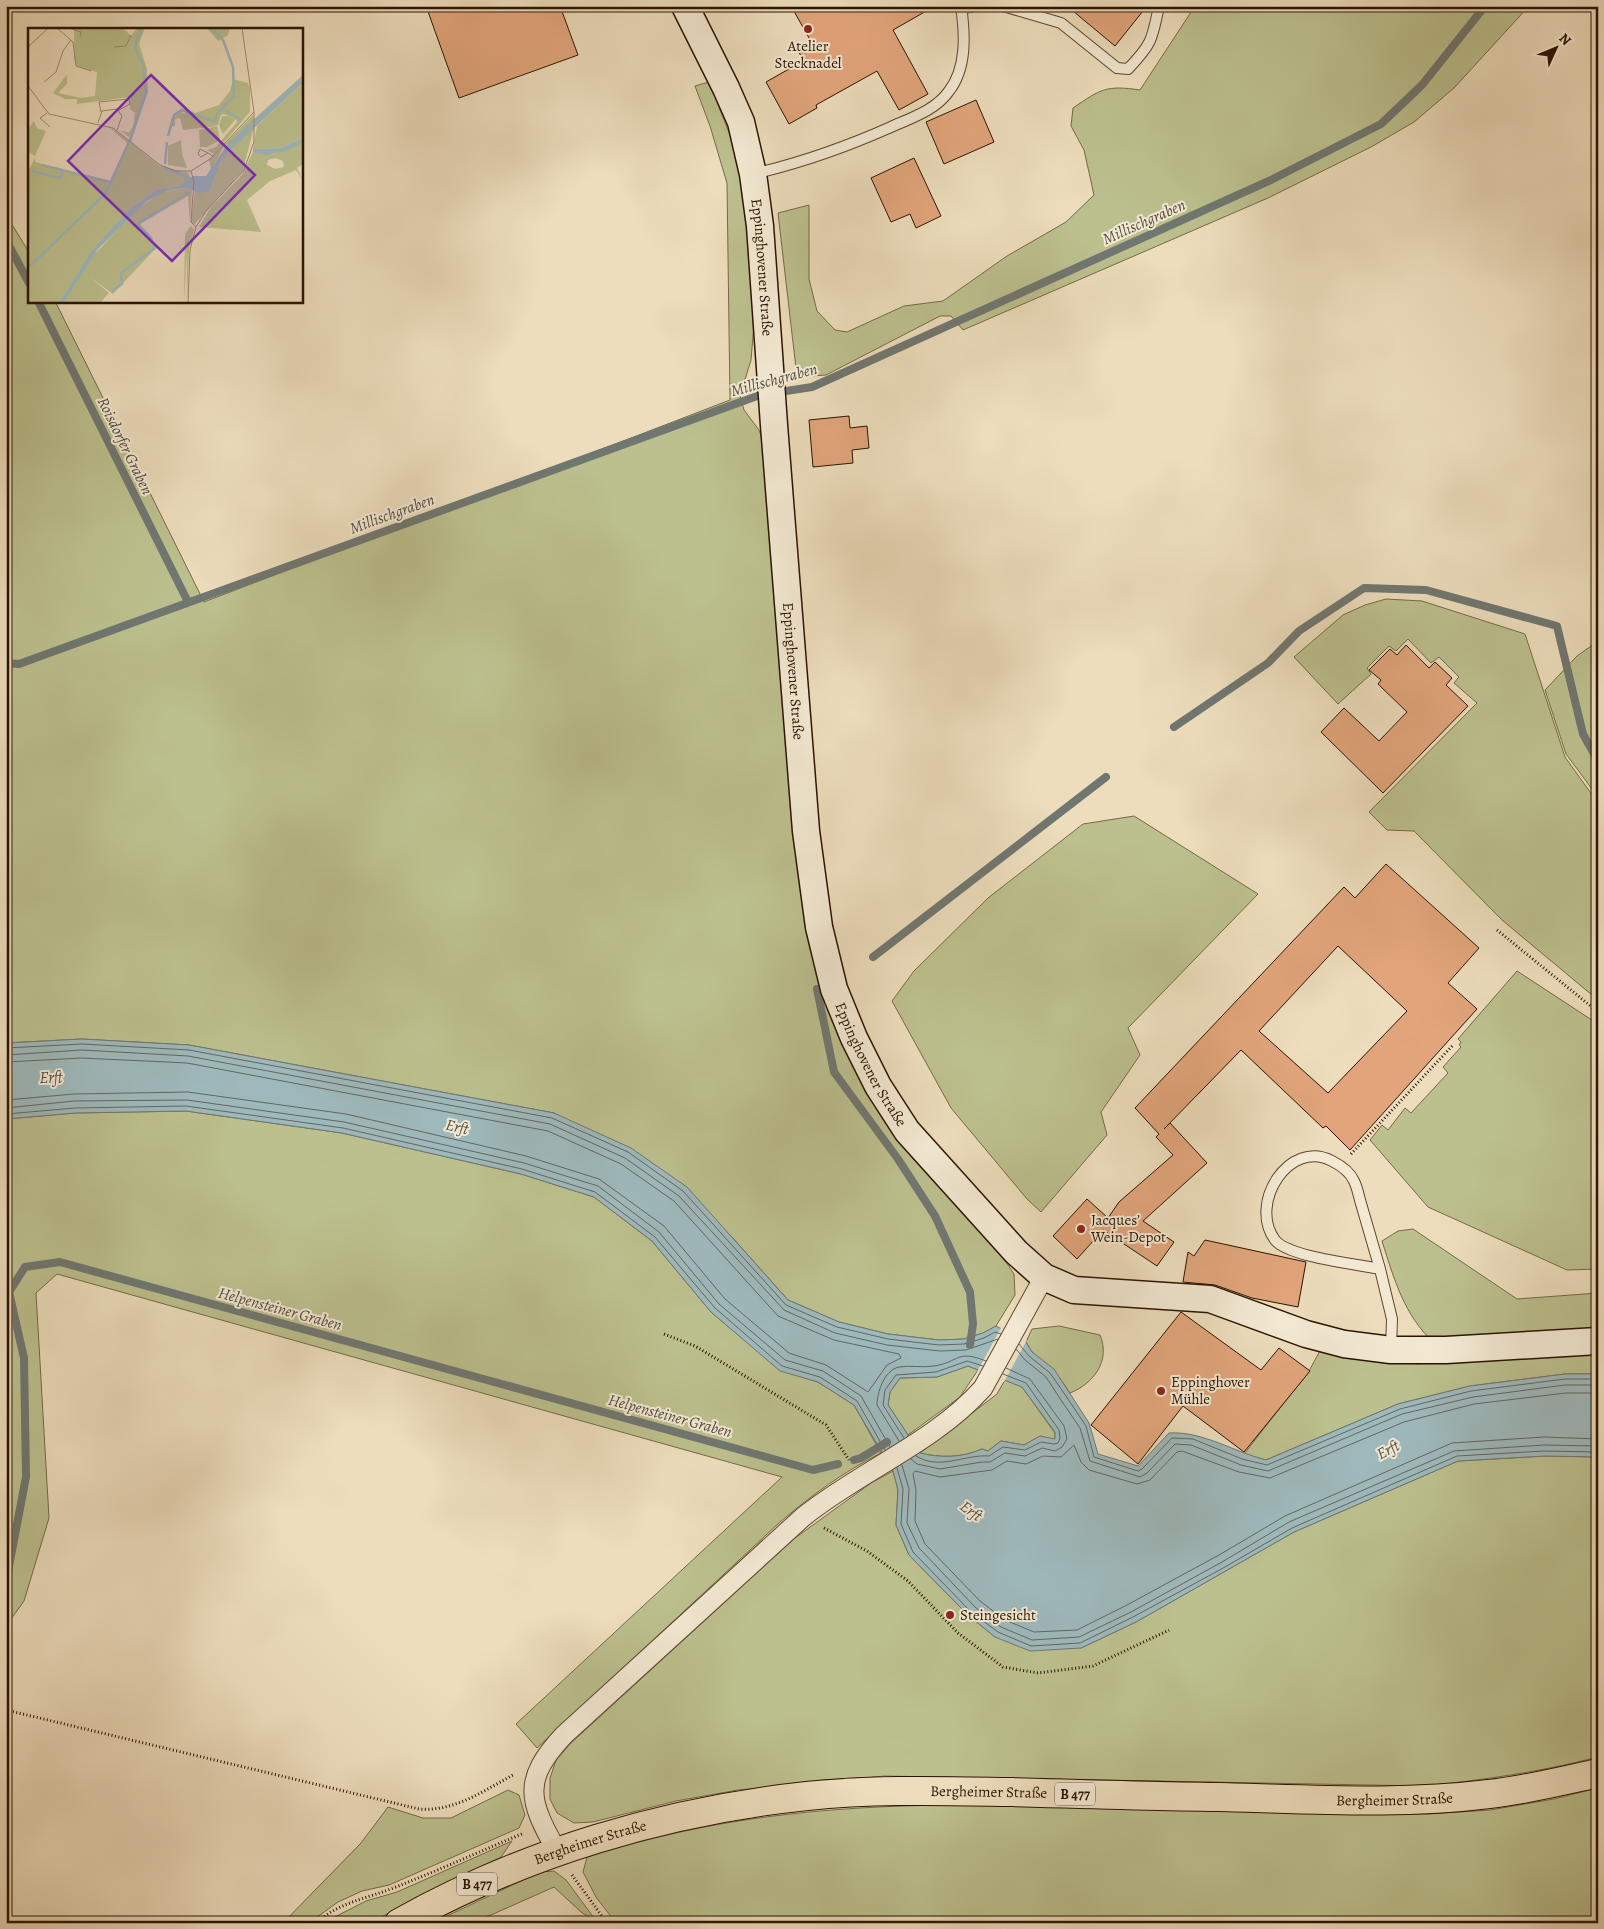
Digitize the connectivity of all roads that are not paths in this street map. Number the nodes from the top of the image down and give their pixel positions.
1 (685, 6) edge
2 (975, 6) edge
3 (1003, 6) edge
4 (1159, 6) edge
5 (961, 7) edge
6 (753, 174) junction
7 (1380, 1269) junction
8 (1044, 1278) junction
9 (1598, 1341) edge
10 (1391, 1350) junction
11 (1598, 1772) edge
12 (557, 1851) junction
13 (399, 1923) edge

1 - 6 main road, Eppinghovener Straße
2 - 5 lane
3 - 4 lane
5 - 6 lane
6 - 8 main road, Eppinghovener Straße
7 - 7 lane
7 - 10 lane
8 - 10 main road
8 - 12 street
9 - 10 main road
11 - 12 main road, Bergheimer Straße / B 477
12 - 13 main road, Bergheimer Straße / B 477

